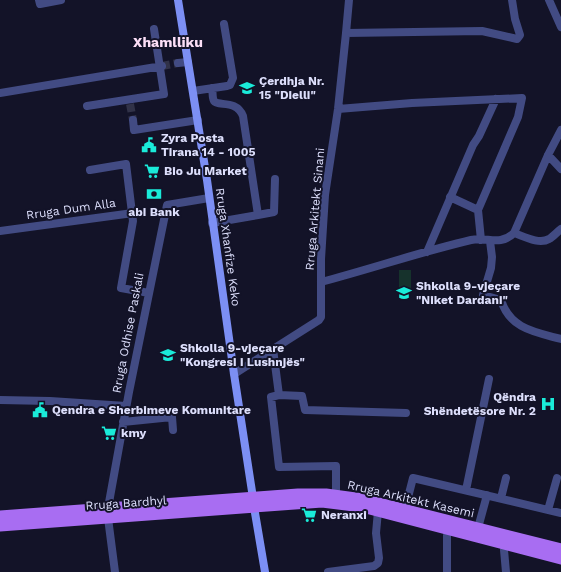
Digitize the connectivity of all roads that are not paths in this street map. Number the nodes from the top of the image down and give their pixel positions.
1 (39, 0) edge
2 (61, 0) edge
3 (178, 0) edge
4 (349, 0) edge
5 (512, 0) edge
6 (549, 0) edge
7 (224, 24) dead end
8 (561, 27) edge
9 (154, 30) dead end
10 (346, 33) junction
11 (188, 62) junction
12 (178, 63) tunnel mouth
13 (161, 66) junction
14 (212, 88) junction
15 (193, 91) junction
16 (0, 93) edge
17 (496, 99) junction
18 (87, 106) dead end
19 (338, 109) junction
20 (133, 120) tunnel mouth
21 (198, 120) junction
22 (561, 130) edge
23 (548, 155) junction
24 (561, 169) edge
25 (90, 170) dead end
26 (275, 179) dead end
27 (450, 197) junction
28 (209, 198) junction
29 (478, 210) junction
30 (133, 213) junction
31 (258, 215) junction
32 (212, 223) junction
33 (561, 229) edge
34 (0, 231) edge
35 (514, 233) junction
36 (481, 240) junction
37 (490, 241) junction
38 (427, 252) junction
39 (321, 282) junction
40 (149, 293) junction
41 (561, 339) edge
42 (273, 350) junction
43 (234, 374) junction
44 (489, 379) dead end
45 (279, 395) junction
46 (0, 400) edge
47 (126, 406) junction
48 (406, 413) dead end
49 (123, 422) junction
50 (174, 430) dead end
51 (506, 478) dead end
52 (557, 478) dead end
53 (466, 490) junction
54 (336, 495) junction
55 (487, 495) junction
56 (501, 498) junction
57 (254, 502) junction
58 (405, 510) junction
59 (548, 510) junction
60 (378, 512) junction
61 (108, 513) junction
62 (561, 513) edge
63 (0, 516) edge
64 (0, 526) edge
65 (478, 528) junction
66 (448, 530) junction
67 (505, 544) junction
68 (561, 549) edge
69 (561, 559) edge
70 (370, 569) edge
71 (115, 572) edge
72 (265, 572) edge
73 (328, 572) edge
74 (446, 572) edge
75 (506, 572) edge

1 - 2 street
3 - 11 main road, Rruga Xhanfize Keko
4 - 10 street, Rruga Arkitekt Sinani
5 - 10 street
6 - 8 street
7 - 14 street
9 - 13 street
10 - 19 street, Rruga Arkitekt Sinani
11 - 12 street
11 - 15 main road, Rruga Xhanfize Keko
13 - 16 street
13 - 18 street
14 - 15 street
14 - 31 street
15 - 21 main road, Rruga Xhanfize Keko
17 - 19 street
17 - 27 street
17 - 29 street
19 - 39 street, Rruga Arkitekt Sinani
20 - 21 street
21 - 28 main road, Rruga Xhanfize Keko
22 - 23 street
23 - 24 street
23 - 35 street
25 - 30 street, Rruga Dum Alla
26 - 31 street
27 - 29 street
27 - 38 street
28 - 32 main road, Rruga Xhanfize Keko
28 - 40 street, Rruga Odhise Paskali
29 - 36 street
30 - 34 street, Rruga Dum Alla
30 - 40 street
31 - 32 street
32 - 43 main road, Rruga Xhanfize Keko
33 - 35 street
35 - 37 street
36 - 37 street
36 - 38 street
37 - 41 street
38 - 39 street
39 - 42 street, Rruga Arkitekt Sinani
40 - 47 street, Rruga Odhise Paskali
42 - 43 street, Rruga Arkitekt Sinani
42 - 45 street
43 - 57 main road, Rruga Xhanfize Keko
44 - 53 street
45 - 48 street
45 - 54 street
46 - 47 street
47 - 49 street, Rruga Odhise Paskali
49 - 50 street
49 - 61 street, Rruga Odhise Paskali
51 - 56 street
52 - 59 street
53 - 55 street
53 - 58 street
54 - 57 main road, Rruga Arkitekt Kasemi
54 - 58 main road, Rruga Arkitekt Kasemi
55 - 56 street
55 - 65 street
56 - 59 street
57 - 60 main road, Rruga Arkitekt Kasemi
57 - 61 main road, Rruga Bardhyl
57 - 72 main road, Rruga Xhanfize Keko
58 - 65 main road, Rruga Arkitekt Kasemi
59 - 62 street
60 - 66 main road, Rruga Arkitekt Kasemi
60 - 70 street
61 - 63 main road, Rruga Bardhyl
61 - 64 main road, Rruga Bardhyl
61 - 71 street, Rruga Odhise Paskali
65 - 68 main road, Rruga Arkitekt Kasemi
66 - 67 main road, Rruga Arkitekt Kasemi
66 - 74 street
67 - 69 main road, Rruga Arkitekt Kasemi
67 - 75 street
70 - 73 street

